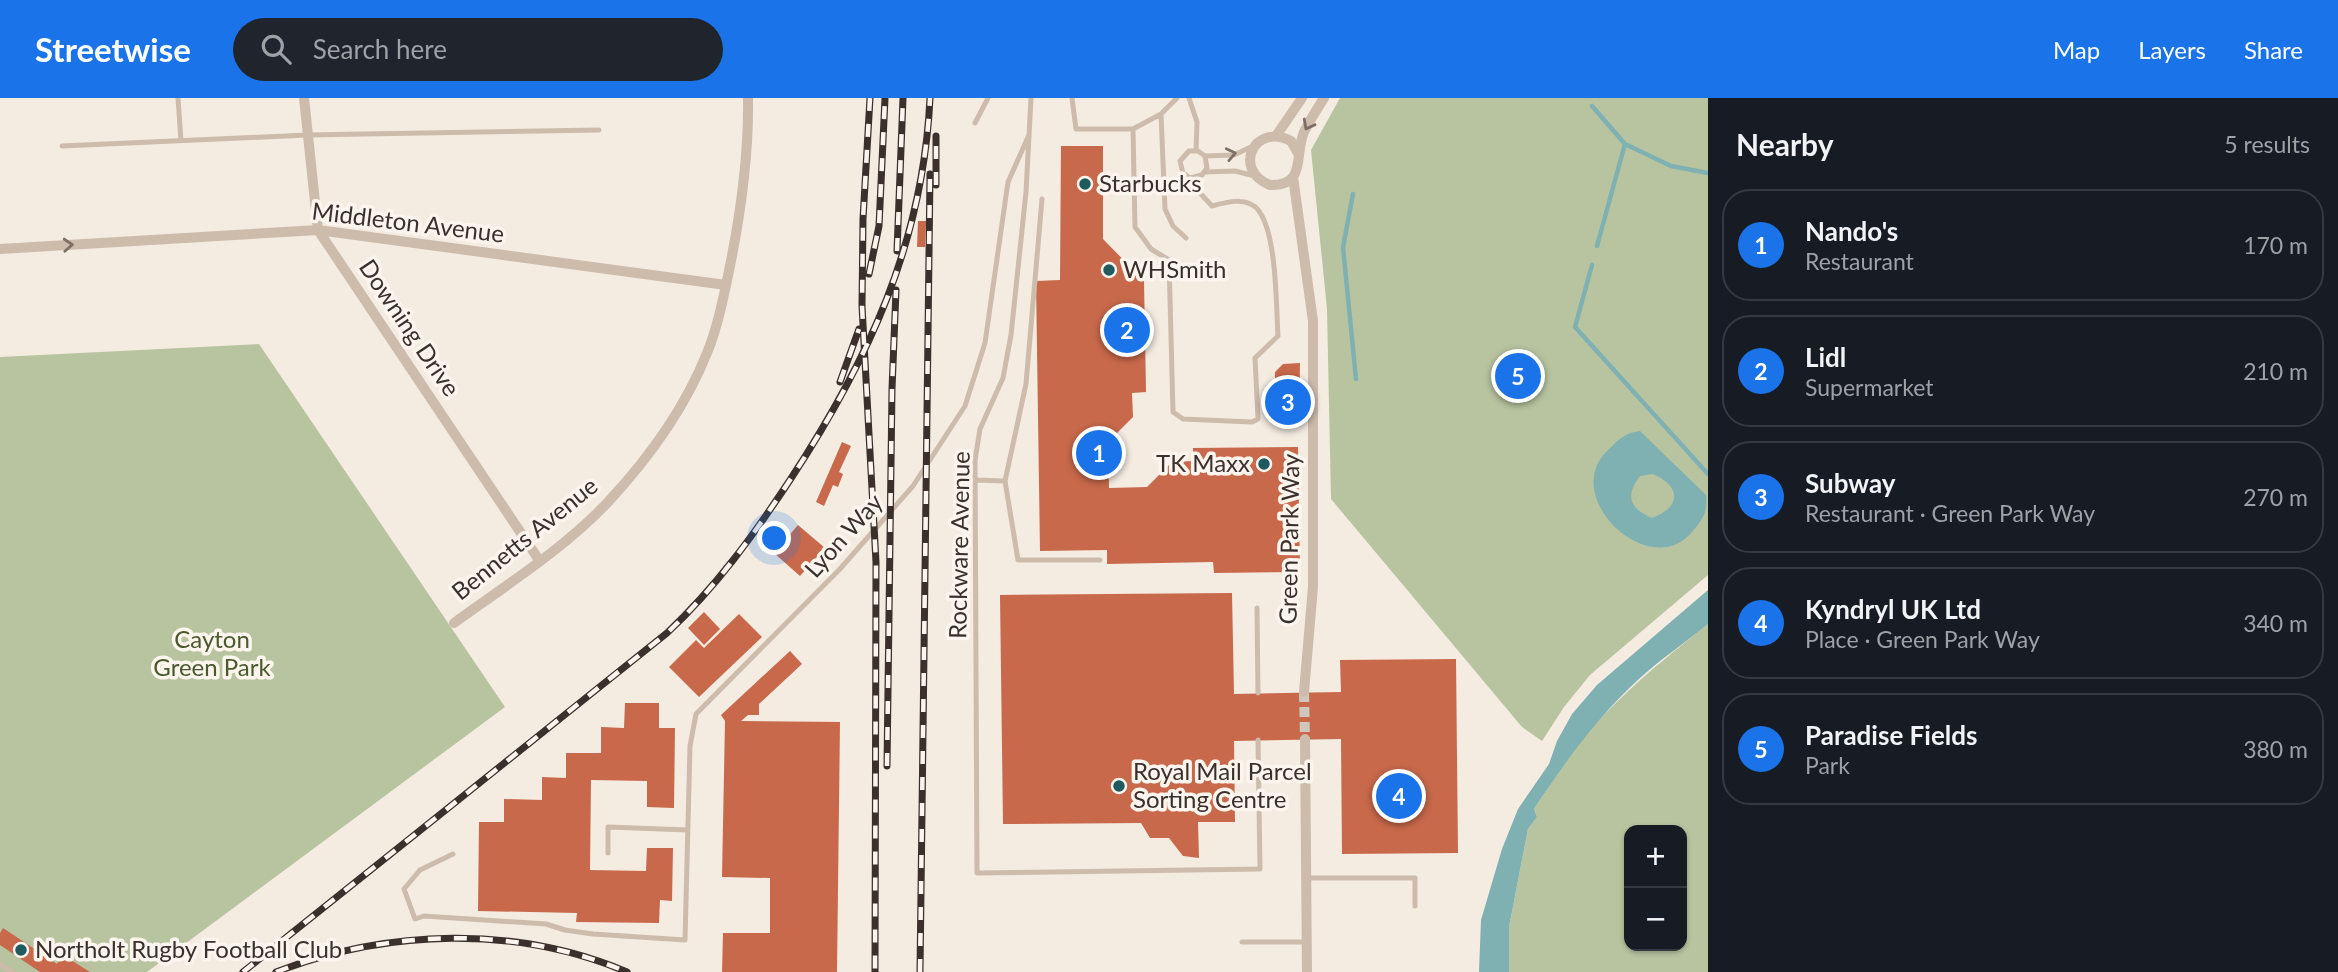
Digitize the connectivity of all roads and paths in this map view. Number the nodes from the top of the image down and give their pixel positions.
1 (178, 98) edge
2 (304, 98) edge
3 (748, 98) edge
4 (988, 98) edge
5 (1031, 98) edge
6 (1072, 98) edge
7 (1177, 98) edge
8 (1189, 98) edge
9 (1303, 98) edge
10 (1324, 98) edge
11 (1161, 114) junction
12 (975, 123) dead end
13 (1133, 129) junction
14 (599, 130) dead end
15 (307, 135) junction
16 (1029, 135) junction
17 (1276, 135) junction
18 (181, 141) junction
19 (1255, 145) junction
20 (62, 146) dead end
21 (1196, 151) junction
22 (1299, 155) junction
23 (1205, 156) junction
24 (1205, 172) junction
25 (1255, 176) junction
26 (1293, 177) junction
27 (1195, 178) junction
28 (1042, 199) dead end
29 (318, 230) junction
30 (1186, 238) dead end
31 (0, 249) edge
32 (726, 285) junction
33 (975, 480) junction
34 (1005, 481) junction
35 (1100, 559) dead end
36 (538, 560) junction
37 (1257, 608) dead end
38 (454, 623) dead end
39 (1304, 692) tunnel mouth
40 (1258, 694) dead end
41 (1305, 739) tunnel mouth
42 (1258, 740) dead end
43 (688, 830) junction
44 (608, 853) dead end
45 (453, 854) dead end
46 (1306, 878) junction
47 (1415, 906) dead end
48 (1242, 942) dead end
49 (1307, 942) junction
50 (0, 964) edge
51 (12, 972) edge
52 (1307, 972) edge

1 - 18 lane
2 - 15 street, Downing Drive
3 - 32 street, Bennetts Avenue
4 - 12 lane
5 - 16 lane, Rockware Avenue
6 - 13 lane
7 - 11 lane
8 - 21 lane
9 - 17 street
10 -> 22 street, Green Park Way
11 - 13 lane
11 - 30 lane
13 - 27 lane
14 - 15 lane
15 - 18 lane
15 - 29 street, Downing Drive
16 - 33 lane, Rockware Avenue
16 - 43 lane, Lyon Way
17 - 19 street
17 - 22 street
18 - 20 lane
23 -> 19 lane
19 - 25 street
21 - 23 lane
21 - 27 lane
22 - 26 street, Green Park Way
23 - 24 lane
24 - 25 lane
24 - 27 lane
25 - 26 street
26 - 39 street, Green Park Way
28 - 34 lane
31 -> 29 street, Middleton Avenue
29 - 32 street, Middleton Avenue
29 - 36 street, Downing Drive
32 - 36 street, Bennetts Avenue
33 - 34 lane
33 - 42 lane, Rockware Avenue
34 - 35 lane
36 - 38 street, Bennetts Avenue
37 - 40 lane
41 - 46 street
43 - 44 lane
43 - 45 lane, Lyon Way
46 - 47 lane
46 - 49 street
48 - 49 lane
49 - 52 street
50 - 51 lane

